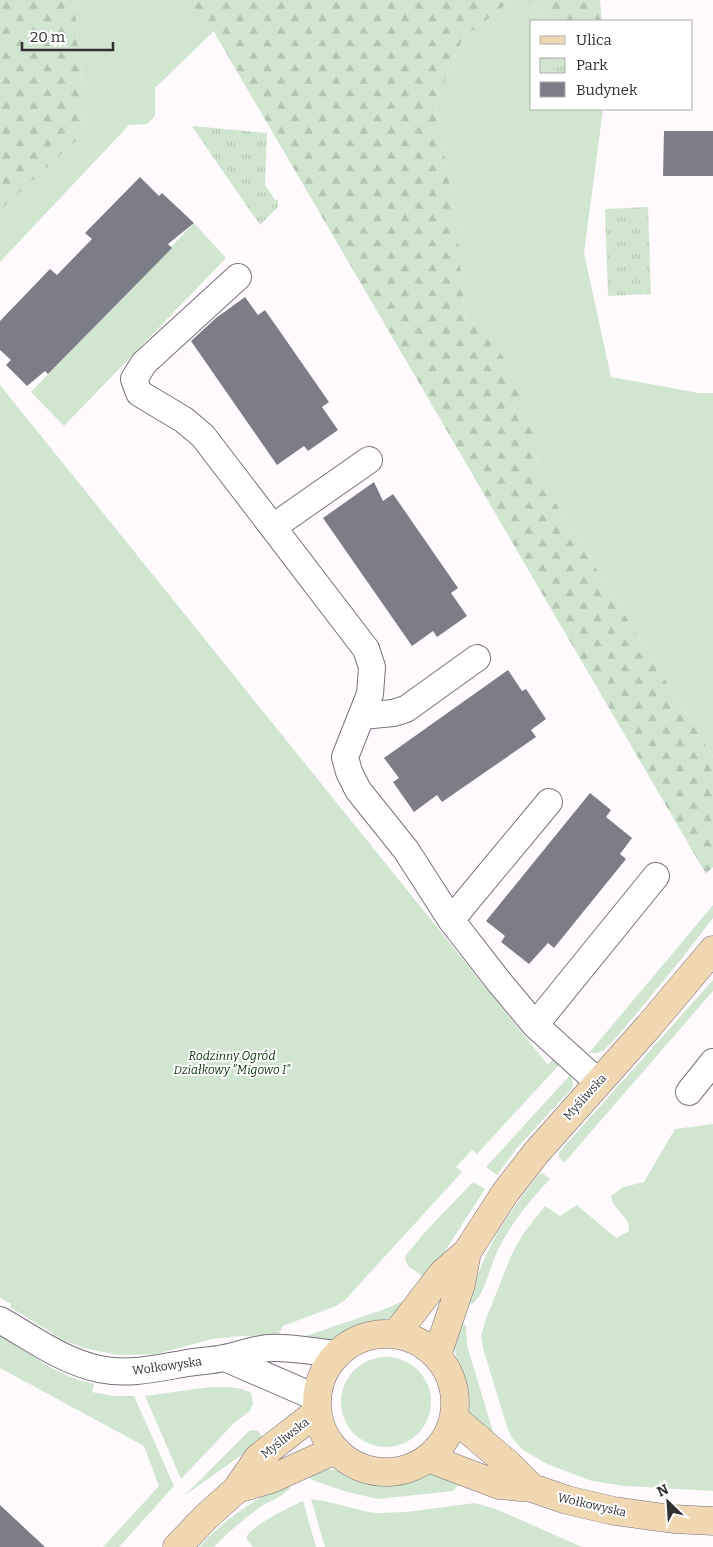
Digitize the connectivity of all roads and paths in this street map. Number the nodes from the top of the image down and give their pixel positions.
1 (238, 277) dead end
2 (369, 460) dead end
3 (273, 527) junction
4 (477, 658) dead end
5 (362, 716) junction
6 (548, 802) dead end
7 (656, 876) dead end
8 (451, 920) junction
9 (713, 950) edge
10 (535, 1025) junction
11 (713, 1062) edge
12 (598, 1082) junction
13 (689, 1092) dead end
14 (467, 1252) junction
15 (0, 1320) edge
16 (396, 1334) junction
17 (337, 1354) junction
18 (436, 1355) junction
19 (225, 1358) junction
20 (317, 1405) junction
21 (454, 1418) junction
22 (335, 1450) junction
23 (428, 1458) junction
24 (532, 1488) junction
25 (237, 1489) junction
26 (713, 1521) edge
27 (177, 1547) edge

1 - 3 street
2 - 3 street
3 - 5 street
4 - 5 street
5 - 8 street
6 - 8 street
7 - 10 street
8 - 10 street
9 - 12 street, Myśliwska
10 - 12 street
11 - 13 street
12 - 14 street, Myśliwska
14 - 16 street, Myśliwska
14 - 18 street, Myśliwska
15 - 19 street, Wołkowyska
16 - 17 street
16 - 18 street
17 - 19 street, Wołkowyska
17 - 20 street
18 - 21 street
19 - 20 street
20 - 22 street
20 - 25 street, Myśliwska
21 - 23 street
21 - 24 street, Wołkowyska
22 - 23 street
22 - 25 street, Myśliwska
23 - 24 street, Wołkowyska
24 - 26 street, Wołkowyska
25 - 27 street, Myśliwska

